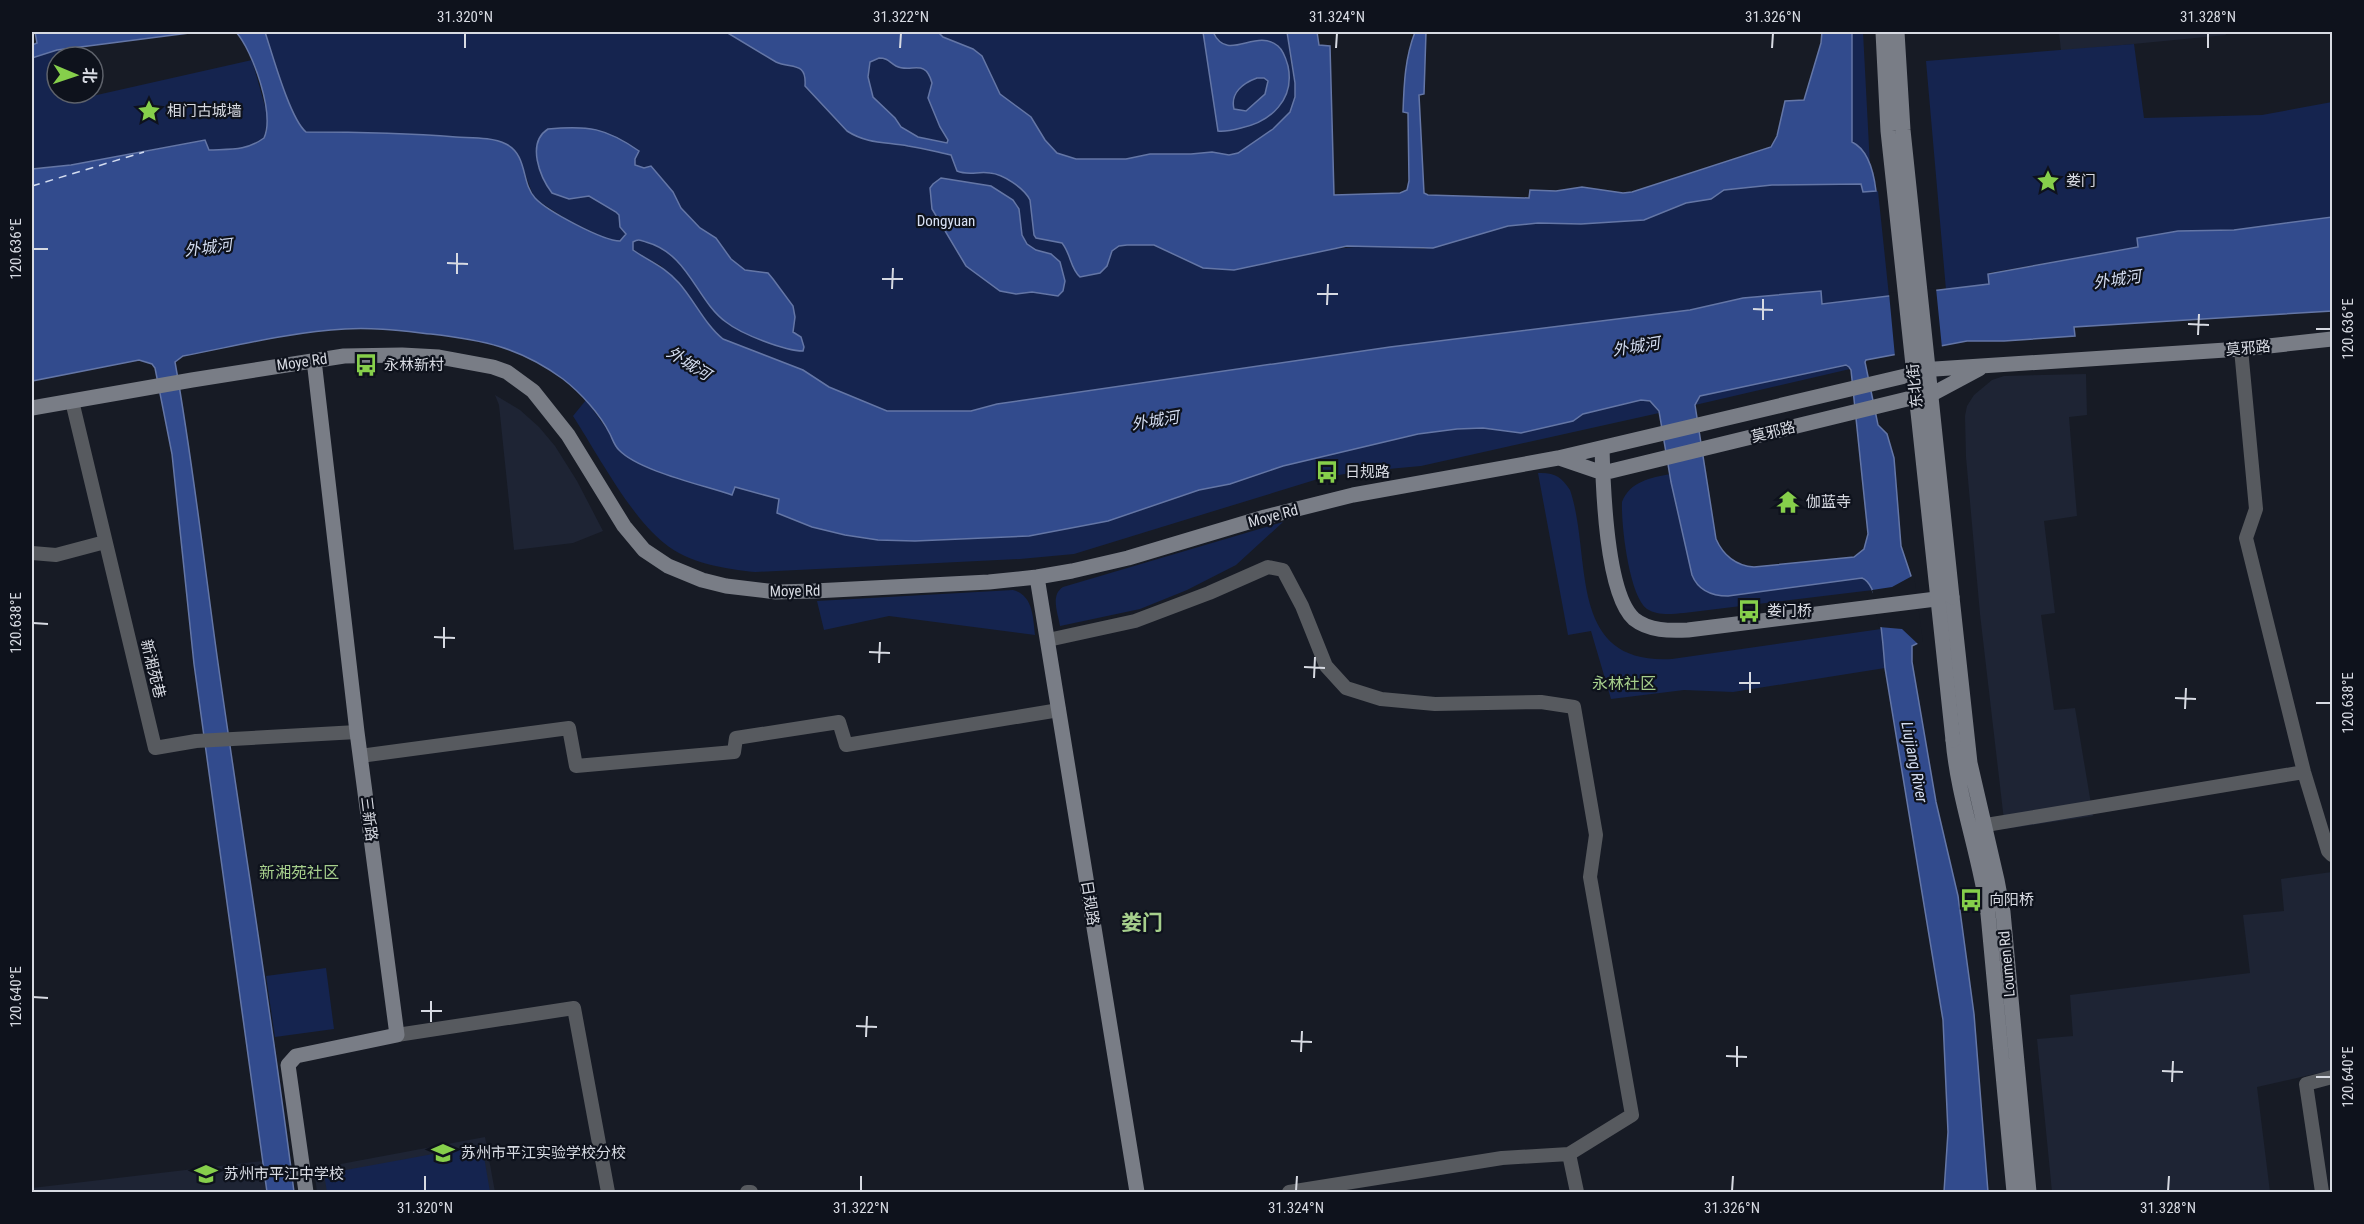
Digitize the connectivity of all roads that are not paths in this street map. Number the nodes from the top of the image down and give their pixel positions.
1 (1883, 32) edge
2 (1897, 32) edge
3 (2332, 339) edge
4 (2241, 349) junction
5 (314, 360) junction
6 (1984, 367) junction
7 (72, 401) junction
8 (32, 408) edge
9 (1647, 438) joint
10 (1602, 448) junction
11 (1558, 458) junction
12 (1603, 473) junction
13 (105, 542) junction
14 (32, 554) edge
15 (1037, 577) junction
16 (1945, 598) junction
17 (1048, 640) junction
18 (1059, 710) junction
19 (357, 732) junction
20 (1960, 740) joint
21 (360, 756) junction
22 (2304, 772) junction
23 (1976, 826) junction
24 (2332, 855) edge
25 (397, 1035) junction
26 (2332, 1077) edge
27 (1569, 1154) junction
28 (306, 1192) edge
29 (608, 1192) edge
30 (1137, 1192) edge
31 (1289, 1192) edge
32 (1577, 1192) edge
33 (2014, 1192) edge
34 (2029, 1192) edge
35 (2322, 1192) edge

1 - 16 main road, 东北街, bridge
2 - 16 main road, 东北街, bridge
3 - 4 main road, 莫邪路
4 - 6 main road, 莫邪路
4 - 22 street
5 - 7 main road, Moye Rd
5 - 15 main road, Moye Rd
5 - 19 main road, 三新路
6 - 9 main road, 莫邪路
6 - 12 main road, 莫邪路
7 - 8 main road, Moye Rd
7 - 13 street, 新湘苑巷
9 - 10 main road, Moye Rd
10 - 11 main road, Moye Rd
10 - 12 main road
11 - 12 main road
11 - 15 main road, Moye Rd
12 - 16 main road
13 - 14 street
13 - 19 street, 新湘苑巷
15 - 17 main road, 日规路
16 - 20 main road, 东北街, bridge
17 - 18 main road, 日规路
17 - 27 street
18 - 21 street
18 - 30 main road, 日规路
19 - 21 main road, 三新路
20 - 23 main road, Loumen Rd
21 - 25 main road, 三新路
22 - 23 street
22 - 24 street
23 - 33 main road, Loumen Rd
23 - 34 main road, Loumen Rd
25 - 28 main road
25 - 29 street
26 - 35 street
27 - 31 street
27 - 32 street

